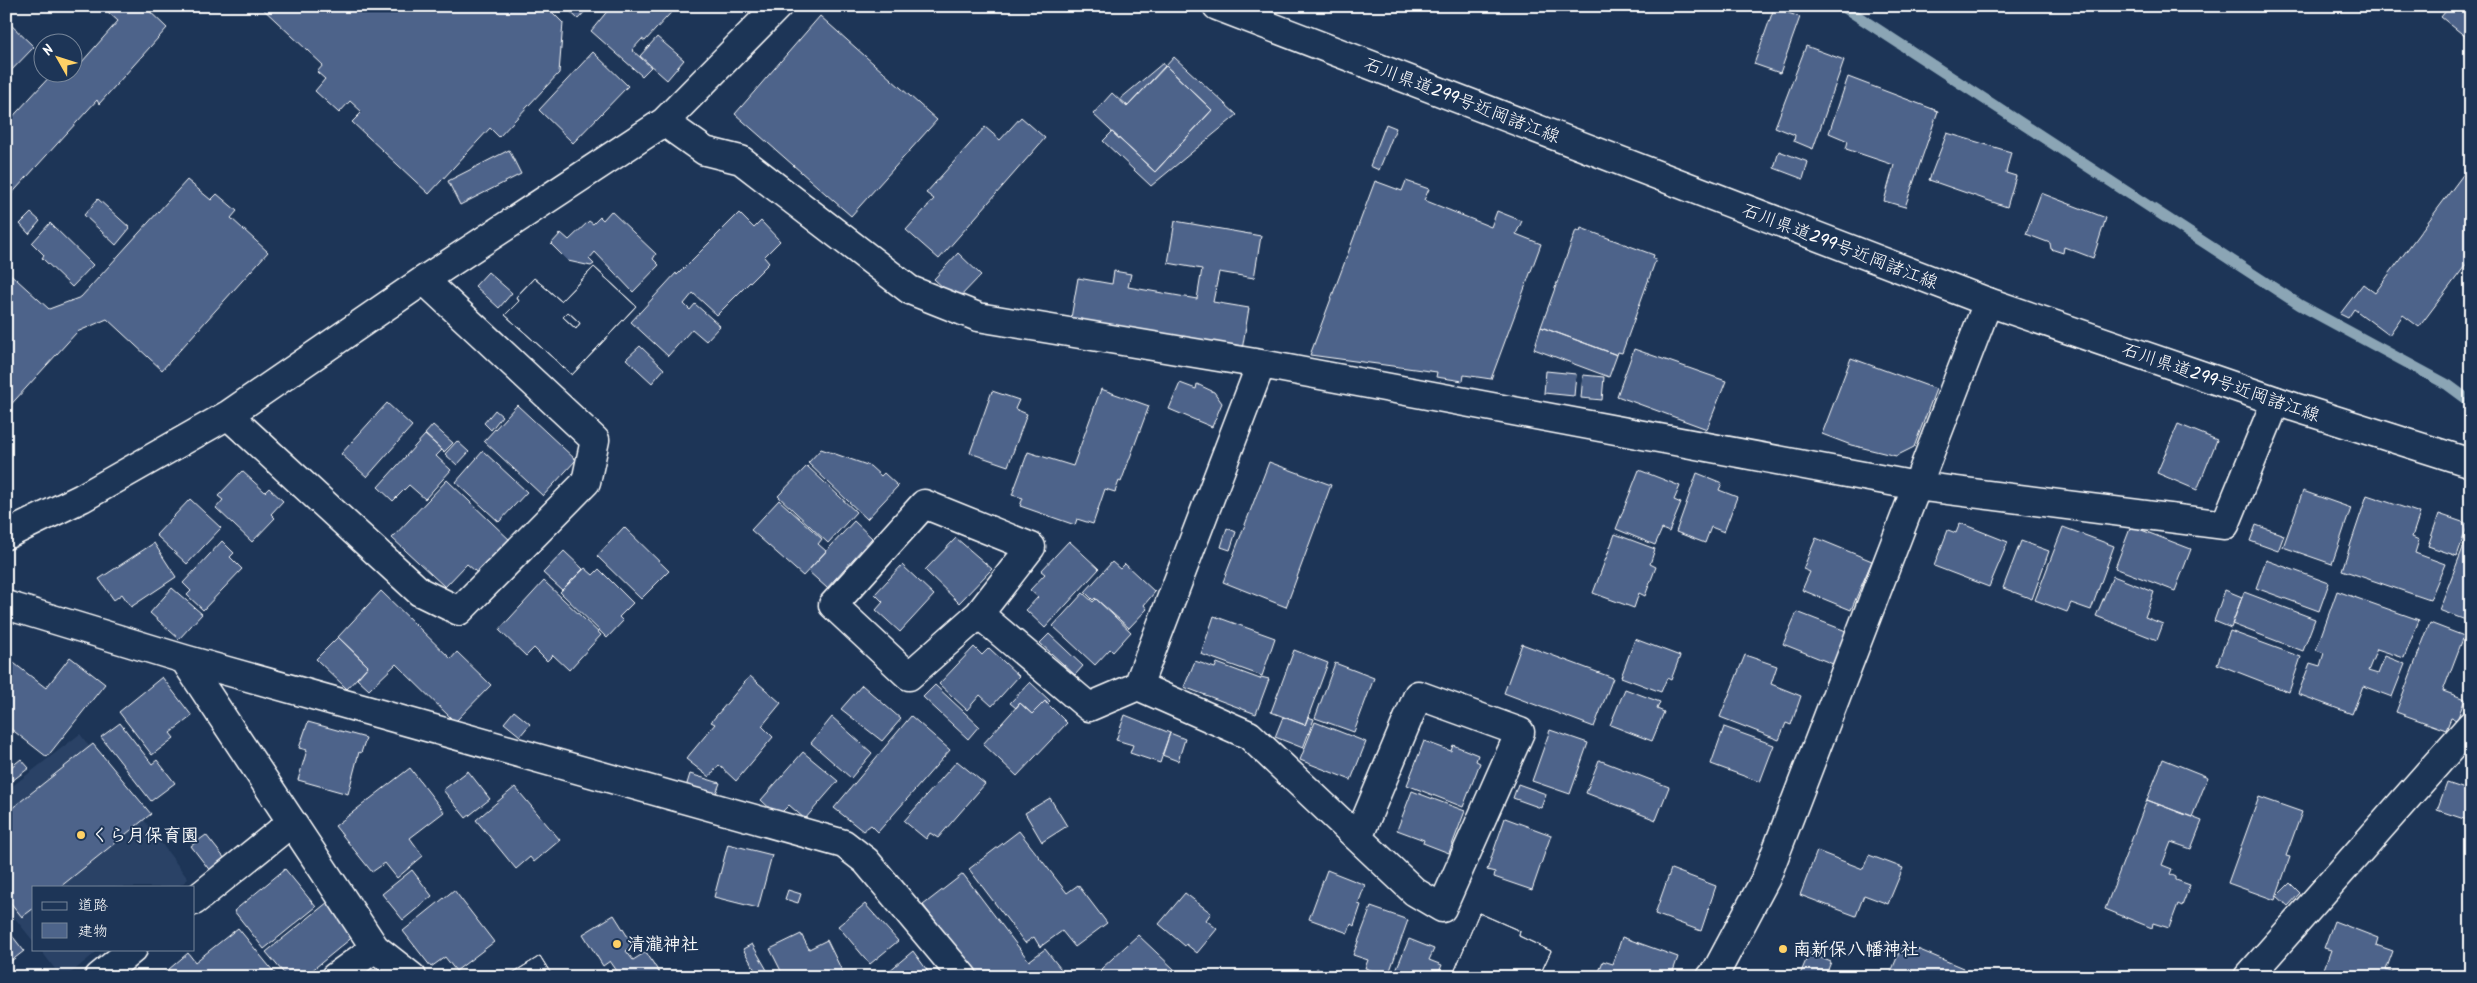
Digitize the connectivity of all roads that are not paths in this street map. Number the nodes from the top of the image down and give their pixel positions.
1 (778, 6) edge
2 (1217, 6) edge
3 (664, 122) junction
4 (424, 280) junction
5 (1988, 302) junction
6 (1261, 364) junction
7 (2276, 401) junction
8 (228, 415) junction
9 (2471, 463) edge
10 (1917, 486) junction
11 (6, 535) edge
12 (6, 605) edge
13 (979, 614) junction
14 (184, 659) junction
15 (1138, 686) junction
16 (2471, 725) edge
17 (292, 822) junction
18 (1358, 838) junction
19 (195, 900) edge
20 (375, 948) junction
21 (132, 950) edge
22 (99, 977) edge
23 (334, 977) edge
24 (412, 977) edge
25 (963, 977) edge
26 (1711, 977) edge
27 (2248, 977) edge

1 - 3 street
2 - 5 street, 石川県道299号近岡諸江線
3 - 4 street
3 - 6 street
4 - 8 street
4 - 8 street
5 - 7 street, 石川県道299号近岡諸江線
5 - 10 street
6 - 10 street
6 - 15 street
7 - 9 street, 石川県道299号近岡諸江線
7 - 10 street
8 - 11 street
10 - 26 street
12 - 14 street
13 - 13 street
13 - 15 street
14 - 17 street
14 - 25 street
15 - 18 street
16 - 27 street
17 - 19 street
17 - 20 street
18 - 18 street
20 - 23 street
20 - 24 street
21 - 22 street

